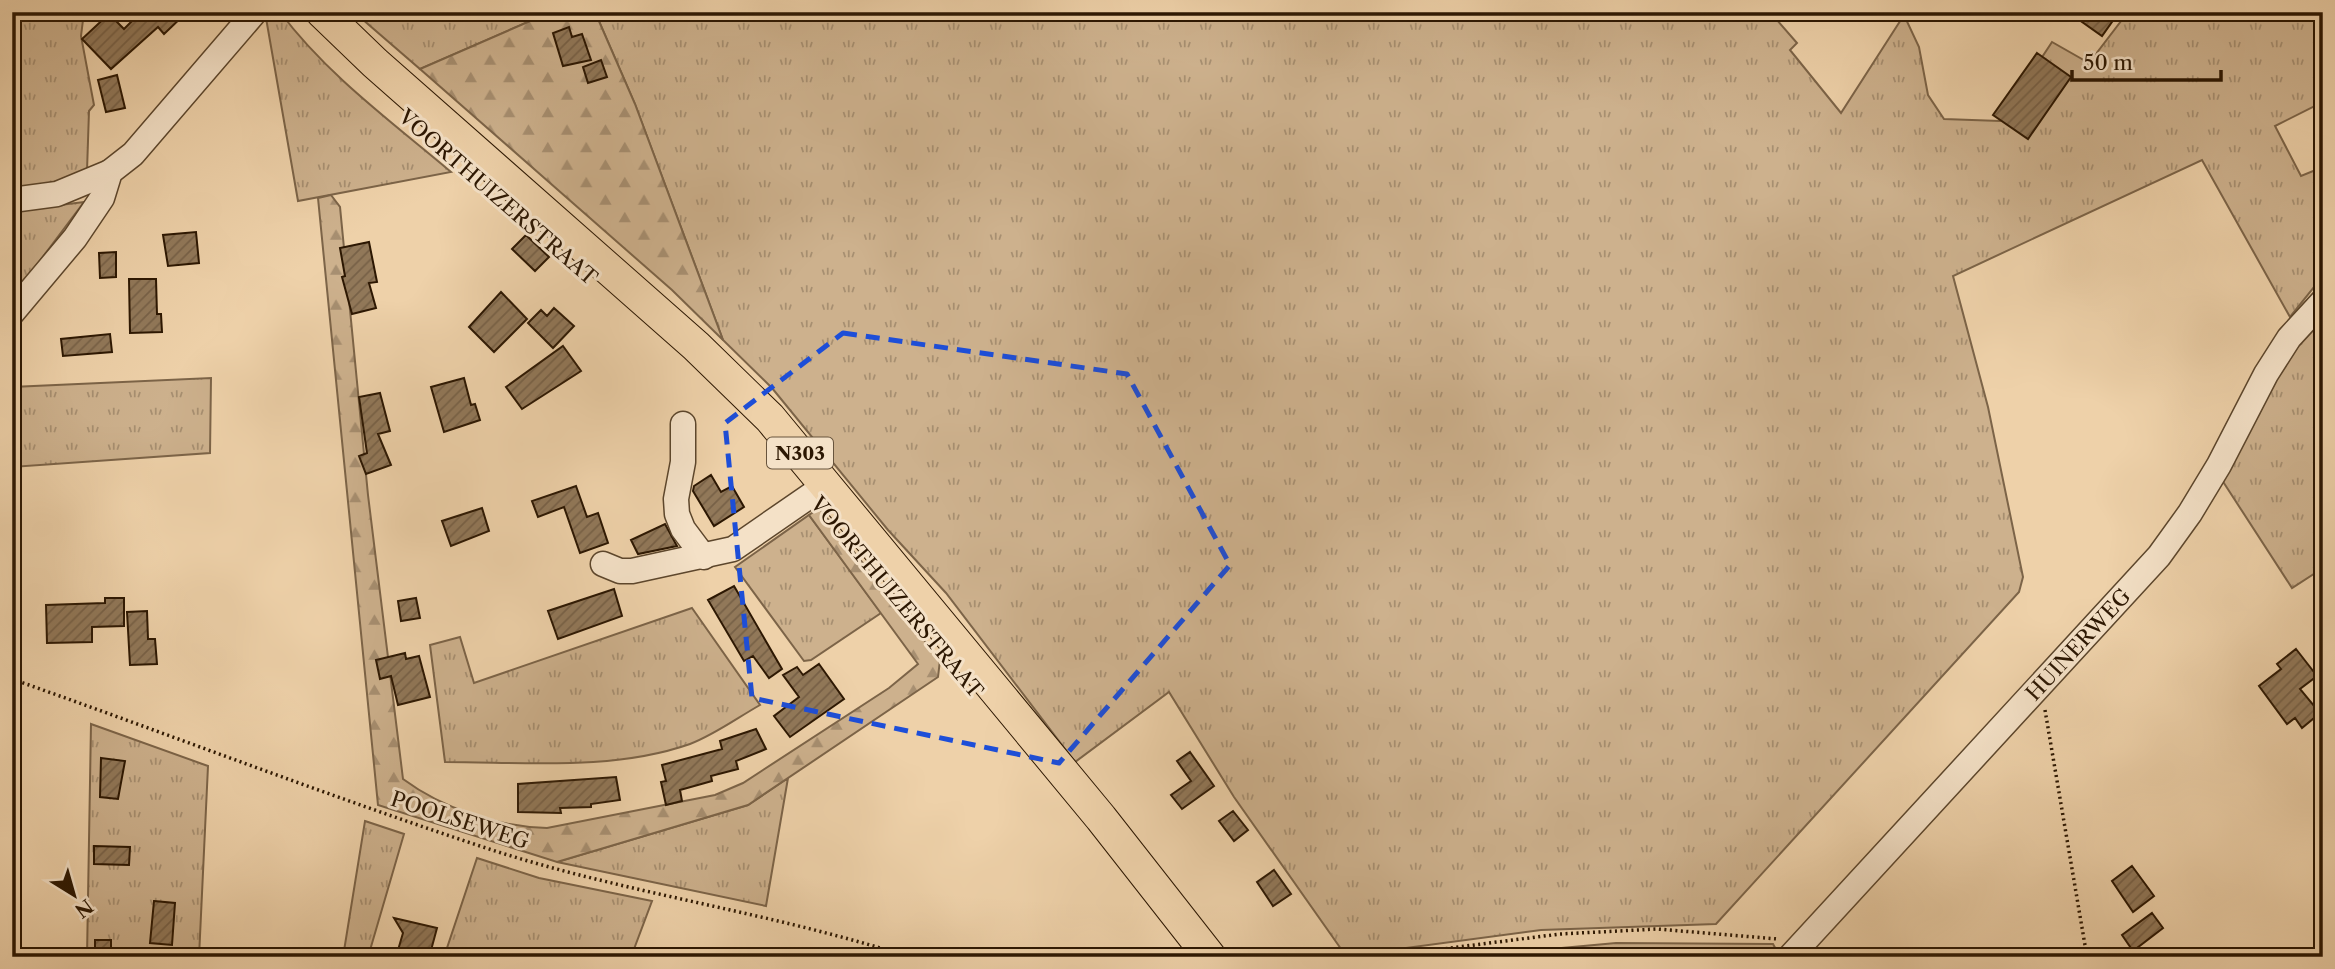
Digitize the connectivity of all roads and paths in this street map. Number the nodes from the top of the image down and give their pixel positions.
1 (255, 12) edge
2 (322, 12) edge
3 (110, 172) junction
4 (12, 200) edge
5 (2323, 301) edge
6 (12, 313) edge
7 (683, 424) dead end
8 (827, 484) junction
9 (704, 557) junction
10 (603, 564) dead end
11 (12, 679) edge
12 (2041, 682) junction
13 (1797, 949) edge
14 (909, 957) edge
15 (1210, 957) edge
16 (1380, 957) edge
17 (2087, 957) edge

1 - 3 street
2 - 8 main road, VOORTHUIZERSTRAAT / N303
3 - 4 street
3 - 6 street
5 - 12 street, HUINERWEG
7 - 9 street
8 - 9 street
8 - 15 main road, VOORTHUIZERSTRAAT / N303
9 - 10 street
11 - 14 path, POOLSEWEG
12 - 13 street, HUINERWEG
12 - 17 path
13 - 16 path

